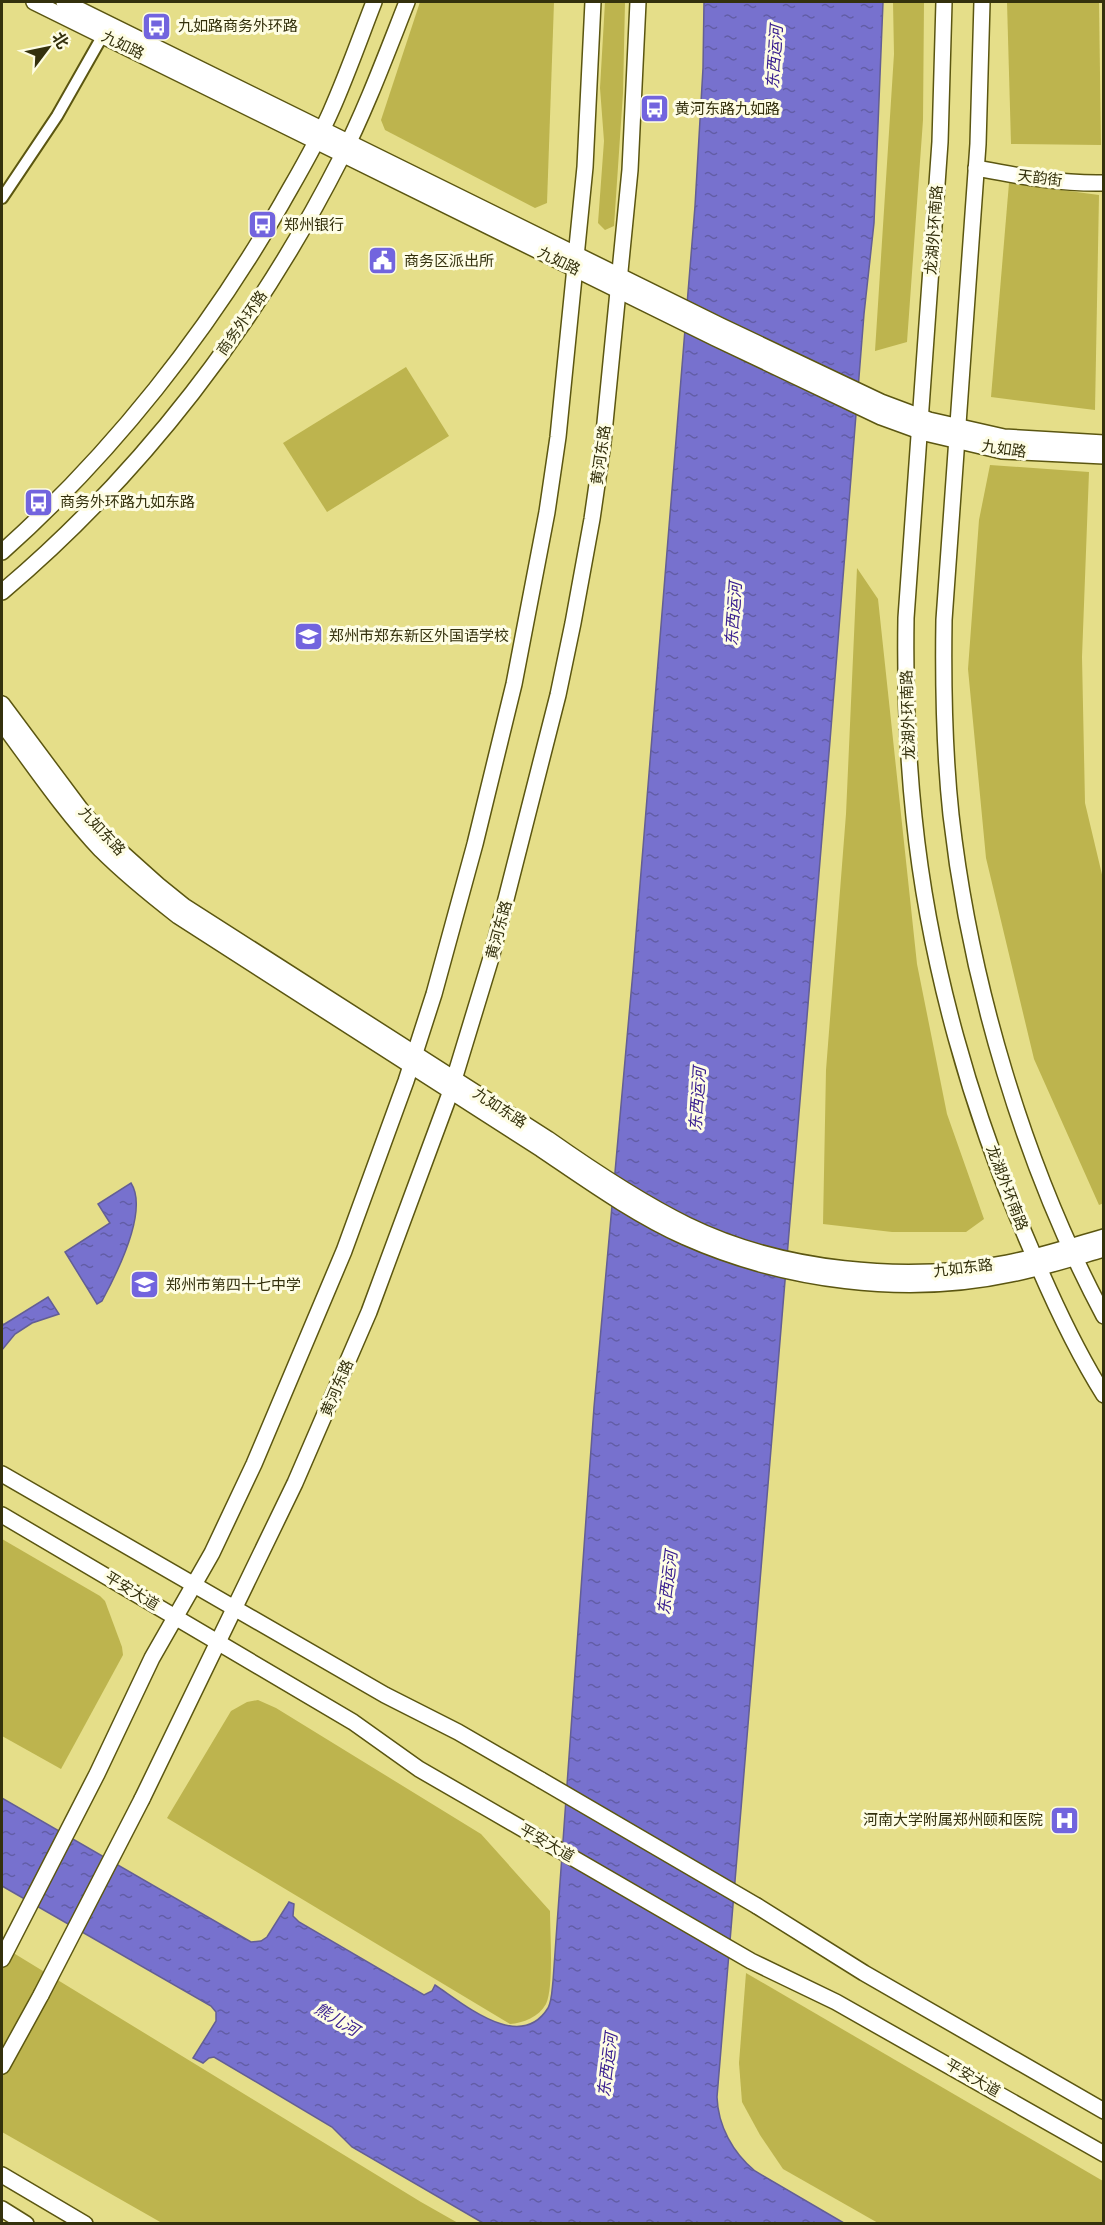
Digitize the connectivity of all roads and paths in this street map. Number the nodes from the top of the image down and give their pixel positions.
1 (34, 2) edge
2 (64, 2) edge
3 (374, 2) edge
4 (407, 2) edge
5 (593, 2) edge
6 (638, 2) edge
7 (944, 2) edge
8 (982, 2) edge
9 (103, 36) junction
10 (319, 134) junction
11 (346, 148) junction
12 (976, 168) junction
13 (1104, 183) edge
14 (2, 198) edge
15 (576, 262) junction
16 (619, 283) junction
17 (920, 424) junction
18 (957, 434) junction
19 (1104, 442) edge
20 (1104, 456) edge
21 (2, 552) edge
22 (2, 592) edge
23 (2, 704) edge
24 (2, 723) edge
25 (413, 1060) junction
26 (452, 1085) junction
27 (1104, 1237) edge
28 (1104, 1249) edge
29 (1073, 1252) junction
30 (1036, 1262) junction
31 (1104, 1316) edge
32 (1104, 1395) edge
33 (2, 1474) edge
34 (2, 1515) edge
35 (194, 1584) junction
36 (235, 1608) junction
37 (176, 1617) junction
38 (219, 1642) junction
39 (2, 1959) edge
40 (2, 2066) edge
41 (1104, 2111) edge
42 (1104, 2154) edge
43 (2, 2175) edge
44 (2, 2209) edge
45 (26, 2223) edge
46 (85, 2223) edge

1 - 9 main road, 九如路
2 - 10 main road, 九如路
3 - 10 main road, 商务外环路
4 - 11 main road, 商务外环路
5 - 15 main road
6 - 16 main road, 黄河东路
7 - 17 main road, 龙湖外环南路
8 - 12 main road
9 - 10 main road, 九如路
9 - 14 street
10 - 11 main road, 九如路
10 - 21 main road, 商务外环路
11 - 15 main road, 九如路
11 - 22 main road, 商务外环路
12 - 13 main road, 天韵街
12 - 18 main road
15 - 16 main road, 九如路
15 - 25 main road
16 - 17 main road, 九如路
16 - 26 main road, 黄河东路
17 - 18 main road, 九如路
17 - 30 main road, 龙湖外环南路
18 - 19 main road, 九如路
18 - 20 main road, 九如路
18 - 29 main road
23 - 25 main road, 九如东路
24 - 25 main road, 九如东路
25 - 26 main road, 九如东路
25 - 35 main road
26 - 30 main road, 九如东路
26 - 36 main road, 黄河东路
27 - 29 main road, 九如东路
28 - 29 main road, 九如东路
29 - 30 main road, 九如东路
29 - 31 main road
30 - 32 main road, 龙湖外环南路
33 - 35 main road
34 - 37 main road, 平安大道
35 - 36 main road
35 - 37 main road
36 - 38 main road, 黄河东路
36 - 41 main road, bridge
37 - 38 main road, 平安大道
37 - 39 main road
38 - 40 main road, 黄河东路, bridge
38 - 42 main road, 平安大道
43 - 46 main road
44 - 45 main road

